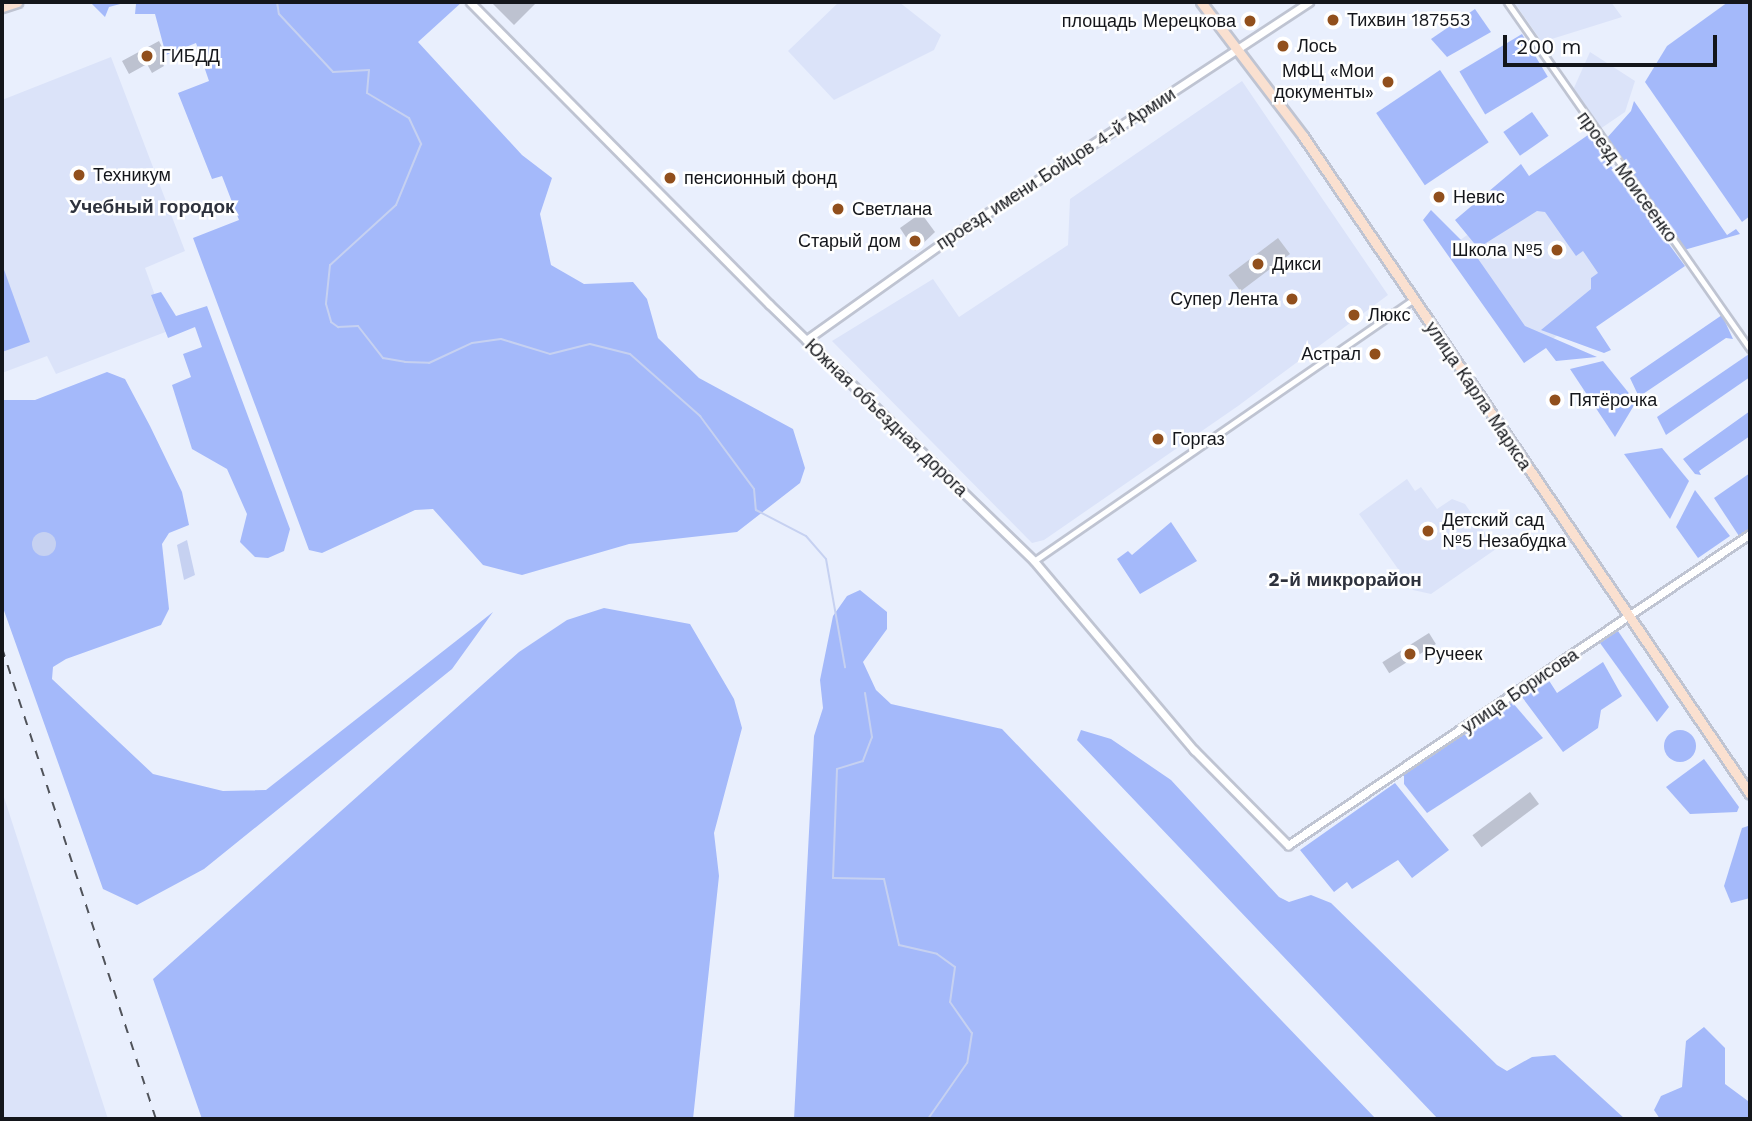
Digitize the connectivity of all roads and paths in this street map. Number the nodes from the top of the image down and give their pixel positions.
1 (17, 2) edge
2 (470, 2) edge
3 (1201, 2) edge
4 (1309, 2) edge
5 (1507, 2) edge
6 (2, 7) edge
7 (1239, 51) junction
8 (1413, 300) junction
9 (806, 340) junction
10 (1750, 349) edge
11 (1750, 534) edge
12 (1034, 561) junction
13 (1629, 617) junction
14 (1750, 794) edge
15 (1288, 845) joint

1 - 6 main road
2 - 9 street, Южная объездная дорога
3 - 7 main road, улица Карла Маркса
4 - 7 street, проезд имени Бойцов 4-й Армии
5 - 10 street, проезд Моисеенко
7 - 8 main road, улица Карла Маркса
7 - 9 street, проезд имени Бойцов 4-й Армии
8 - 12 street
8 - 13 main road, улица Карла Маркса
9 - 12 street, Южная объездная дорога
11 - 13 street, улица Борисова
12 - 15 street, Южная объездная дорога
13 - 14 main road, улица Карла Маркса
13 - 15 street, улица Борисова

